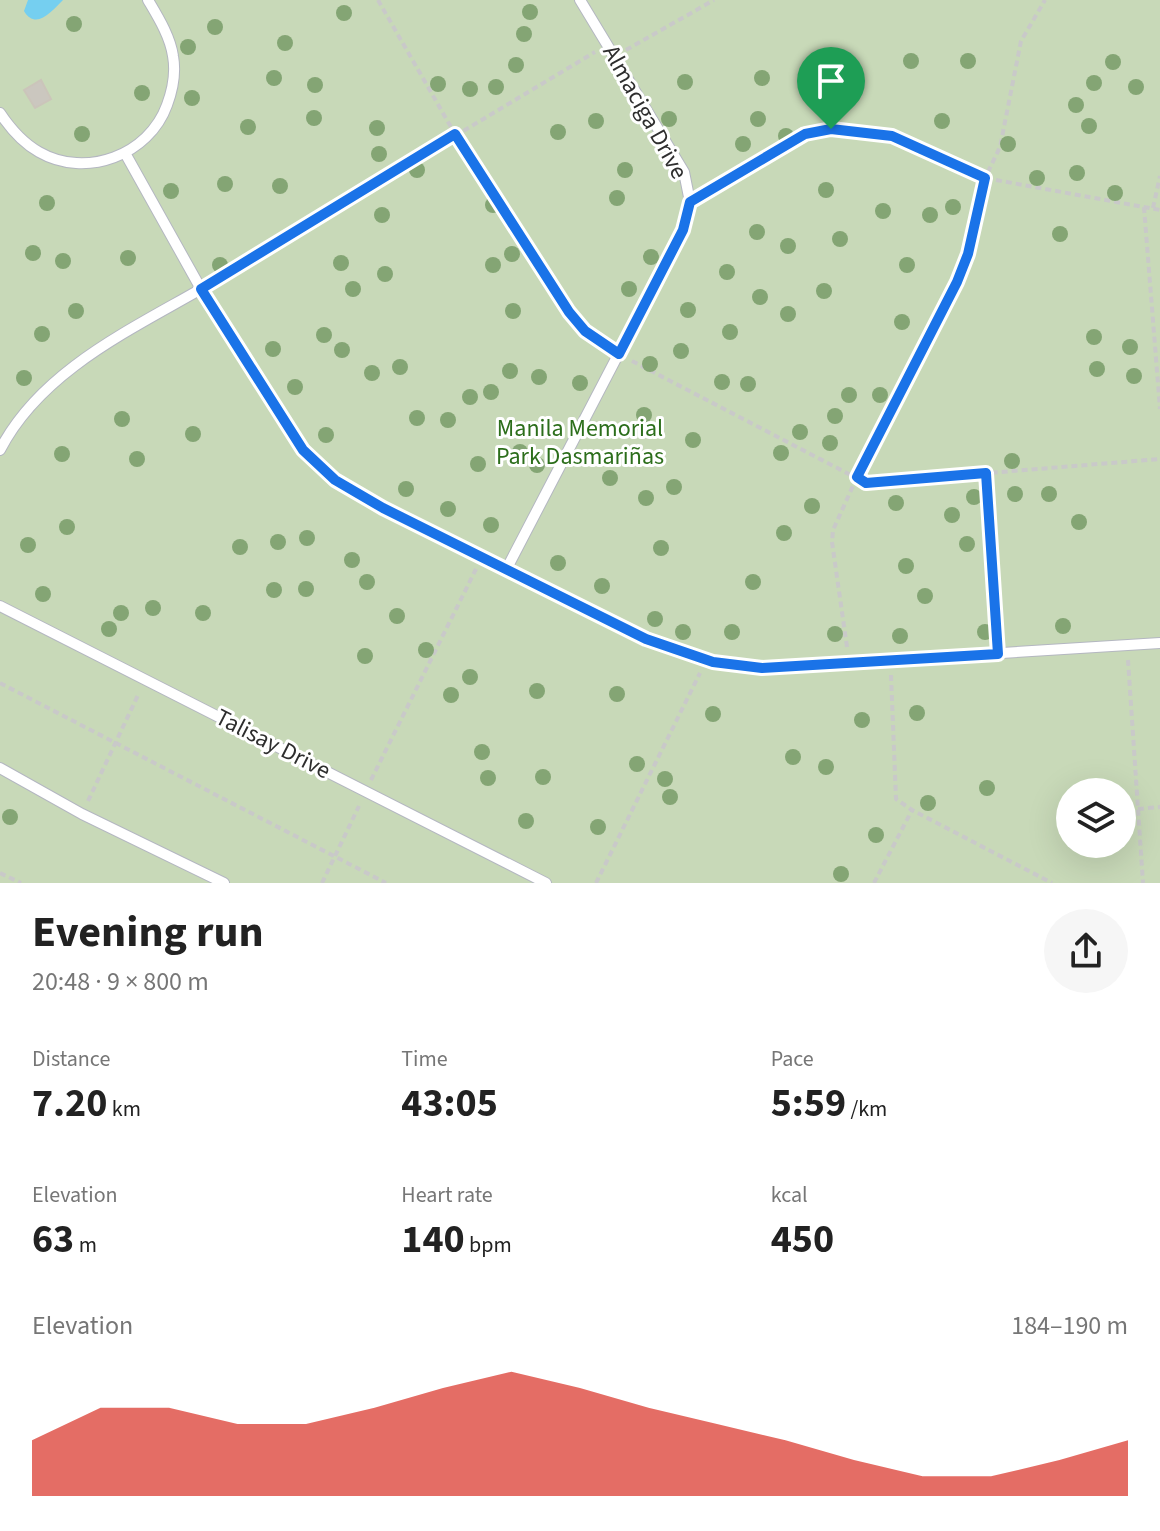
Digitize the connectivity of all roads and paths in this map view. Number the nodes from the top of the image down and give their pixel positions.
1 (148, 0) edge
2 (378, 0) edge
3 (580, 0) edge
4 (714, 0) edge
5 (1045, 0) edge
6 (607, 45) junction
7 (615, 57) junction
8 (0, 113) edge
9 (455, 134) junction
10 (125, 153) junction
11 (1160, 176) edge
12 (985, 178) junction
13 (690, 202) junction
14 (1144, 207) junction
15 (1153, 208) junction
16 (1160, 210) edge
17 (201, 289) junction
18 (619, 354) junction
19 (1160, 409) edge
20 (0, 450) edge
21 (1160, 459) edge
22 (986, 473) junction
23 (857, 477) junction
24 (482, 557) junction
25 (506, 570) junction
26 (0, 606) edge
27 (1160, 643) edge
28 (1127, 646) junction
29 (998, 654) junction
30 (706, 660) junction
31 (890, 661) junction
32 (849, 663) junction
33 (145, 680) junction
34 (0, 683) edge
35 (117, 743) junction
36 (0, 768) edge
37 (366, 791) junction
38 (1160, 807) edge
39 (1138, 809) junction
40 (912, 810) junction
41 (82, 814) junction
42 (336, 856) junction
43 (0, 873) edge
44 (21, 883) edge
45 (224, 883) edge
46 (322, 883) edge
47 (386, 883) edge
48 (546, 883) edge
49 (596, 883) edge
50 (874, 883) edge
51 (1052, 883) edge
52 (1143, 883) edge

1 - 10 lane
2 - 9 path
3 - 6 lane, Almaciga Drive
4 - 7 path
5 - 12 path
6 - 7 lane, Almaciga Drive
6 - 9 path
7 - 13 lane, Almaciga Drive
8 - 10 lane
9 - 17 path
9 - 18 path
10 - 17 lane
11 - 15 path
12 - 13 path
12 - 14 path
12 - 23 path
13 - 18 lane, Almaciga Drive
14 - 15 path
14 - 19 path
15 - 16 path
17 - 20 lane
17 - 24 lane
18 - 23 path
18 - 25 lane, Almaciga Drive
21 - 22 path
22 - 23 path
22 - 29 path
23 - 32 path
24 - 25 lane
24 - 37 path
25 - 30 lane
26 - 33 lane, Talisay Drive
27 - 28 lane
28 - 29 lane
28 - 39 path
29 - 31 lane
30 - 32 lane
30 - 49 path
31 - 32 lane
31 - 40 path
33 - 35 path
33 - 37 lane, Talisay Drive
34 - 35 path
35 - 41 path
35 - 42 path
36 - 41 lane
37 - 42 path
37 - 48 lane, Talisay Drive
38 - 39 path
39 - 52 path
40 - 50 path
40 - 51 path
41 - 45 lane
42 - 46 path
42 - 47 path
43 - 44 path

